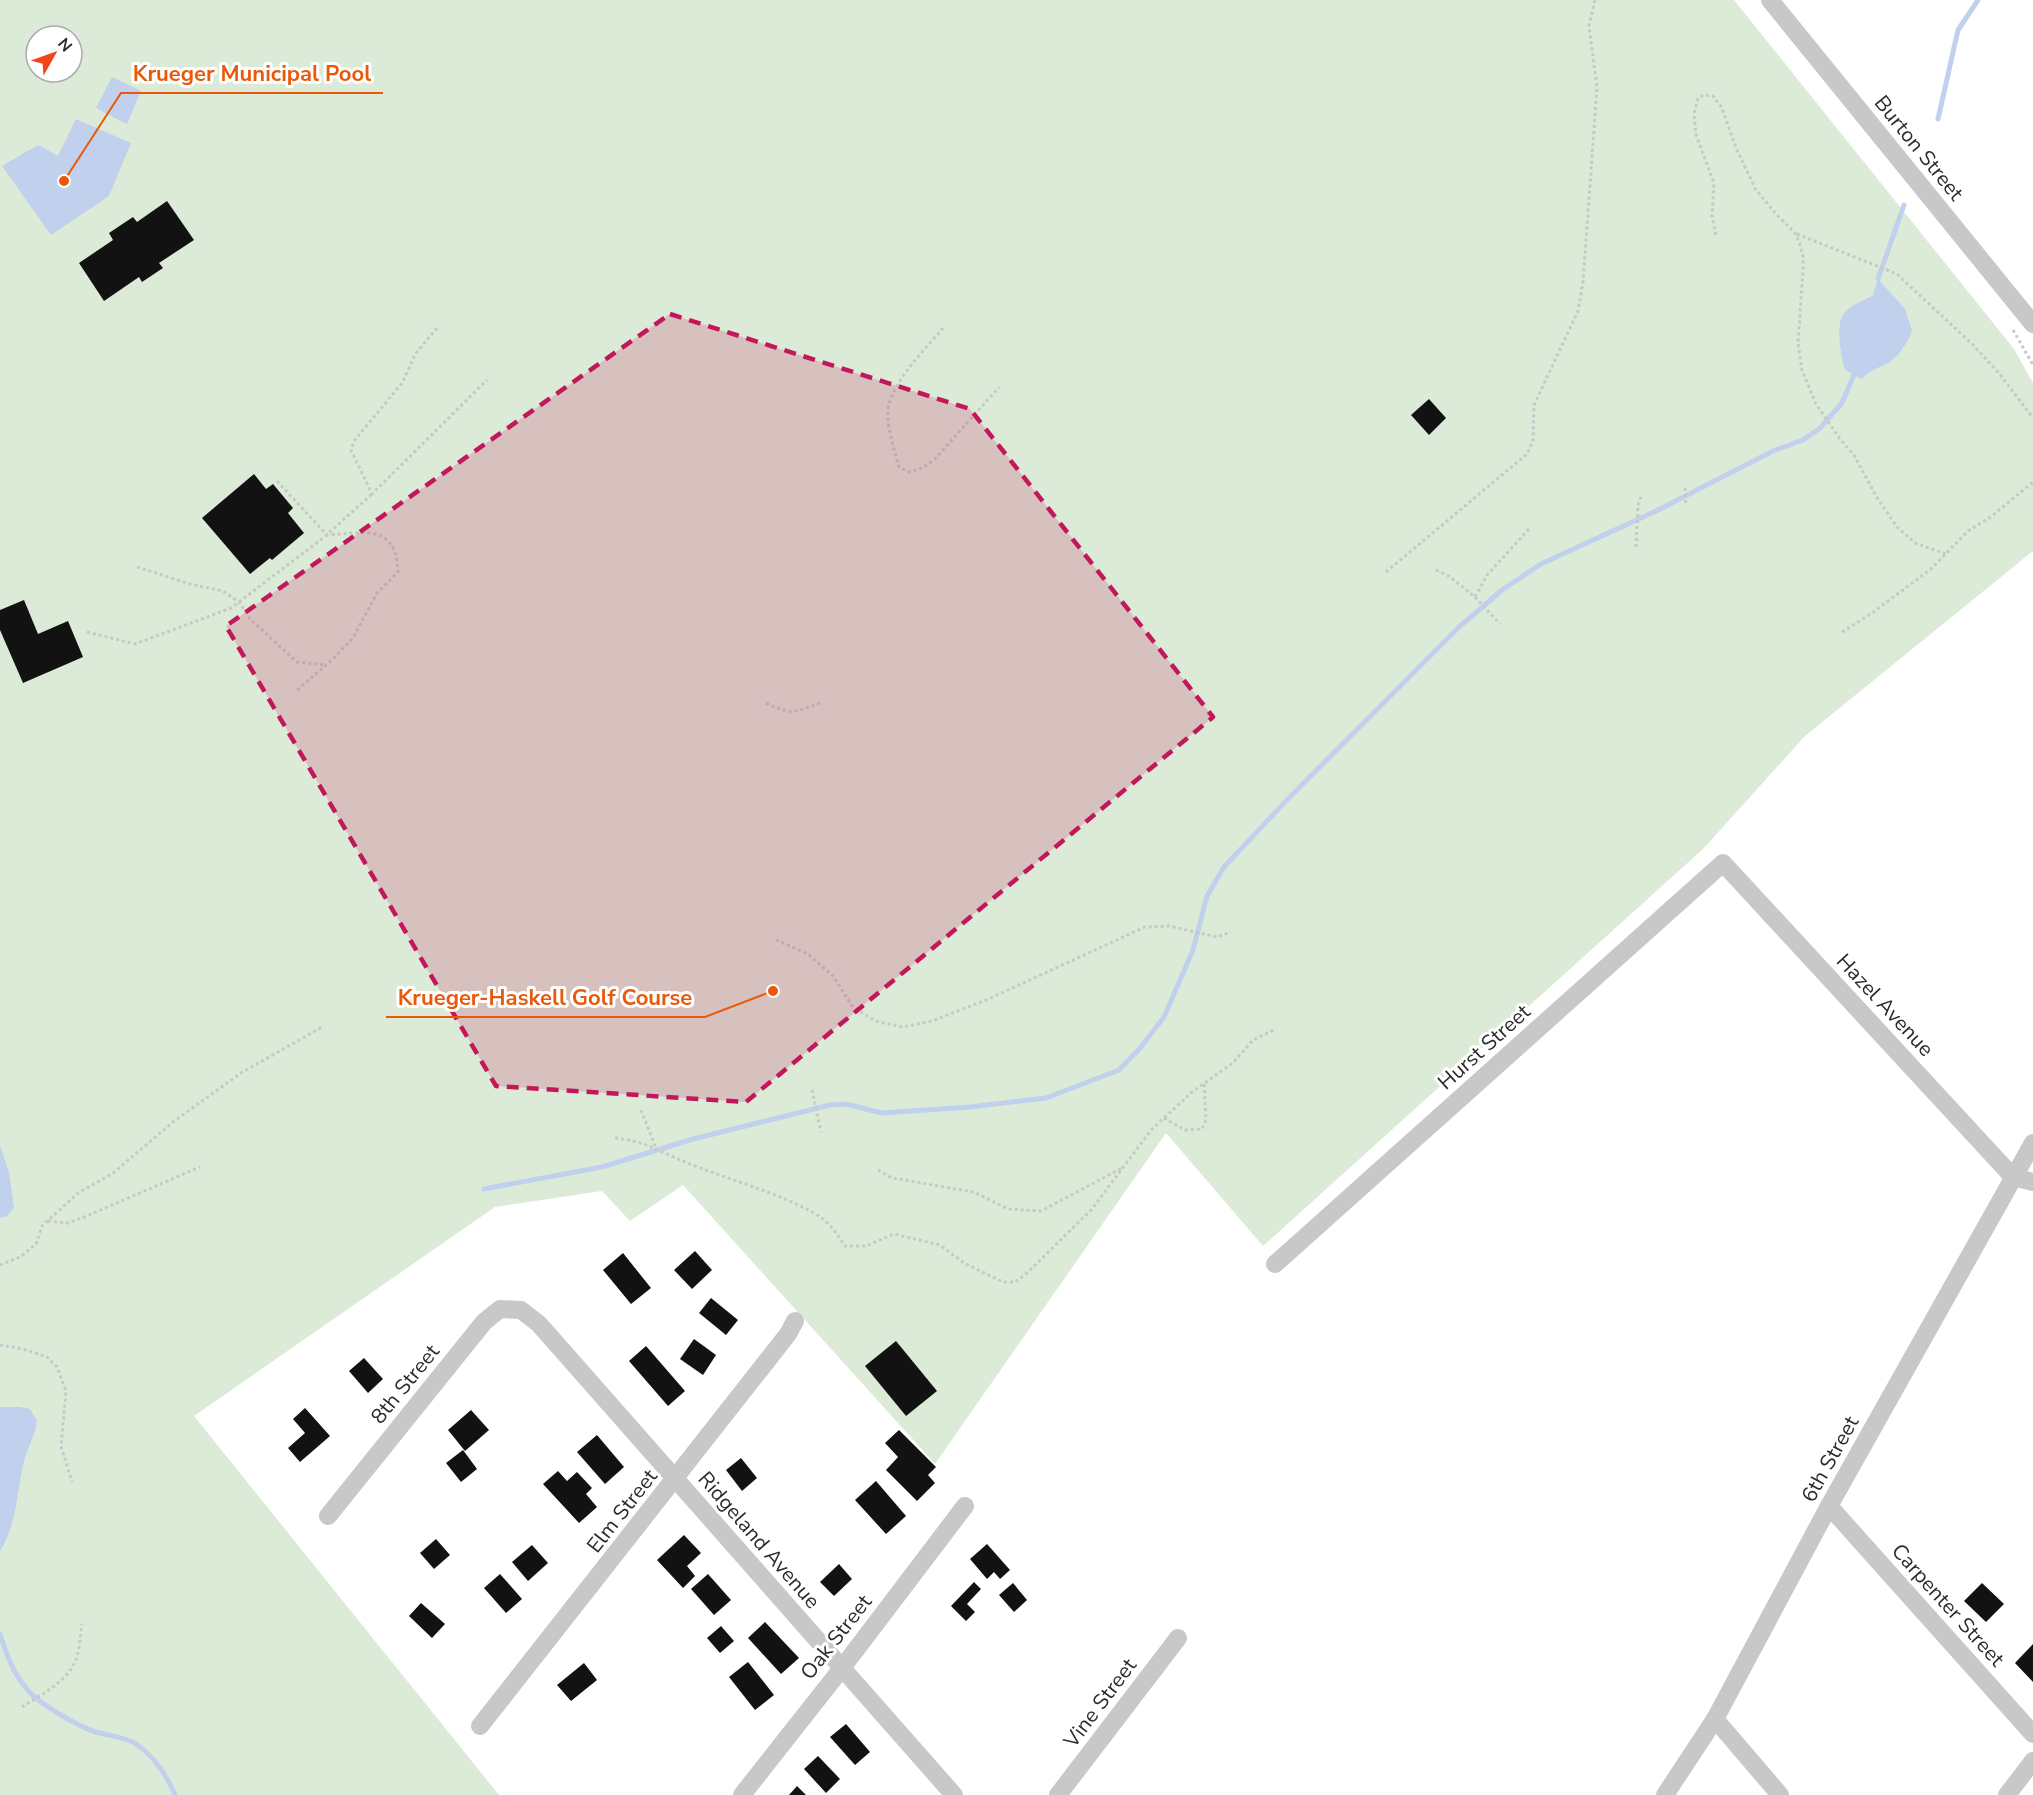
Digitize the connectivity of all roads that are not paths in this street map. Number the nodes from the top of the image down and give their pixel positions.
1 (1770, 0) edge
2 (2033, 324) edge
3 (1723, 863) joint
4 (2033, 1143) edge
5 (2013, 1177) junction
6 (2033, 1182) edge
7 (1275, 1264) dead end
8 (530, 1316) joint
9 (795, 1321) dead end
10 (675, 1479) junction
11 (965, 1506) dead end
12 (1829, 1506) junction
13 (328, 1516) dead end
14 (1178, 1638) dead end
15 (842, 1668) junction
16 (1715, 1719) junction
17 (480, 1726) dead end
18 (2033, 1734) edge
19 (2033, 1761) edge
20 (742, 1795) edge
21 (954, 1795) edge
22 (1058, 1795) edge
23 (1665, 1795) edge
24 (1780, 1795) edge
25 (2007, 1795) edge

1 - 2 street, Burton Street
3 - 5 street, Hazel Avenue
3 - 7 street, Hurst Street
4 - 5 street, 6th Street
5 - 6 street
5 - 12 street, 6th Street
8 - 10 street, Ridgeland Avenue
8 - 13 street, 8th Street
9 - 10 street, Elm Street
10 - 15 street, Ridgeland Avenue
10 - 17 street, Elm Street
11 - 15 street, Oak Street
12 - 16 street, 6th Street
12 - 18 street, Carpenter Street
14 - 22 street, Vine Street
15 - 20 street, Oak Street
15 - 21 street, Ridgeland Avenue
16 - 23 street, 6th Street
16 - 24 street
19 - 25 street

